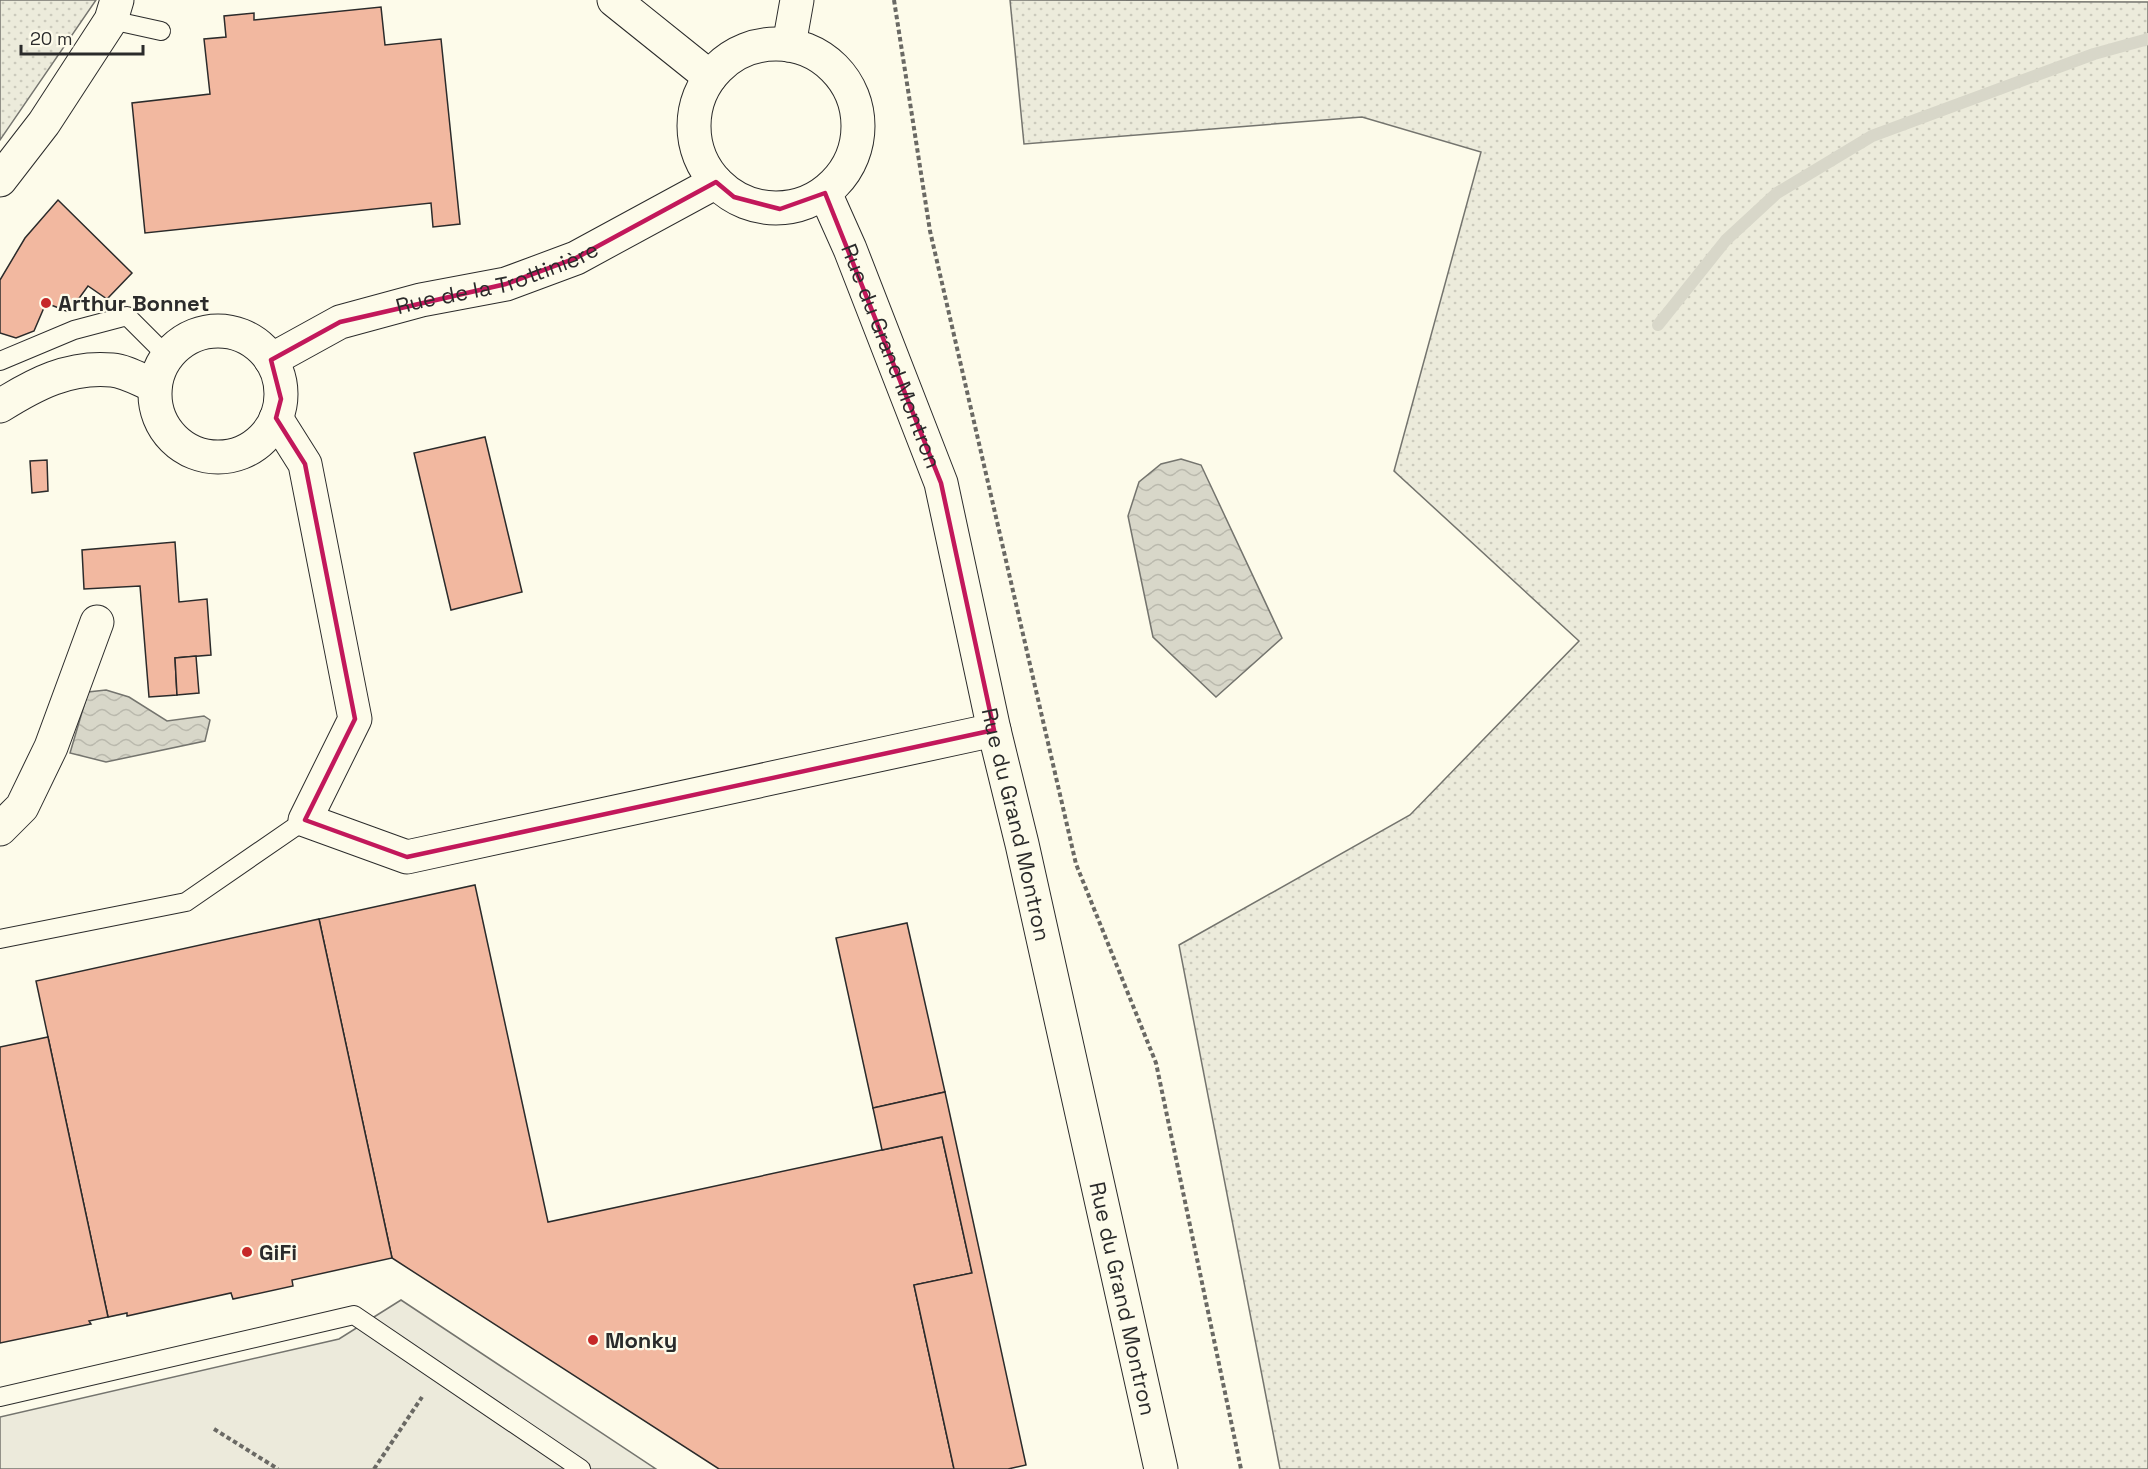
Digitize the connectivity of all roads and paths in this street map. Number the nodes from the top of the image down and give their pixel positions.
1 (614, 0) edge
2 (797, 0) edge
3 (894, 0) edge
4 (114, 10) edge
5 (161, 31) dead end
6 (789, 45) junction
7 (710, 77) junction
8 (0, 180) edge
9 (716, 182) junction
10 (825, 193) junction
11 (271, 360) junction
12 (0, 361) edge
13 (161, 371) junction
14 (0, 406) edge
15 (276, 418) junction
16 (97, 622) dead end
17 (994, 730) junction
18 (305, 820) junction
19 (0, 829) edge
20 (0, 939) edge
21 (439, 1372) junction
22 (0, 1397) edge
23 (214, 1429) dead end
24 (278, 1469) edge
25 (374, 1469) edge
26 (581, 1469) edge
27 (1161, 1469) edge
28 (1241, 1469) edge

1 - 7 street
2 - 6 street
3 - 28 path
4 - 5 lane
4 - 8 street
6 - 7 street
6 - 10 street
7 - 9 street
9 - 10 street
9 - 11 street, Rue de la Trottinière
10 - 17 street, Rue du Grand Montron
11 - 13 street
11 - 15 street
12 - 13 lane
13 - 14 street
13 - 15 street
15 - 18 street
16 - 19 street
17 - 18 street
17 - 27 street, Rue du Grand Montron
18 - 20 lane
21 - 22 lane
21 - 25 path
21 - 26 lane
23 - 24 path

